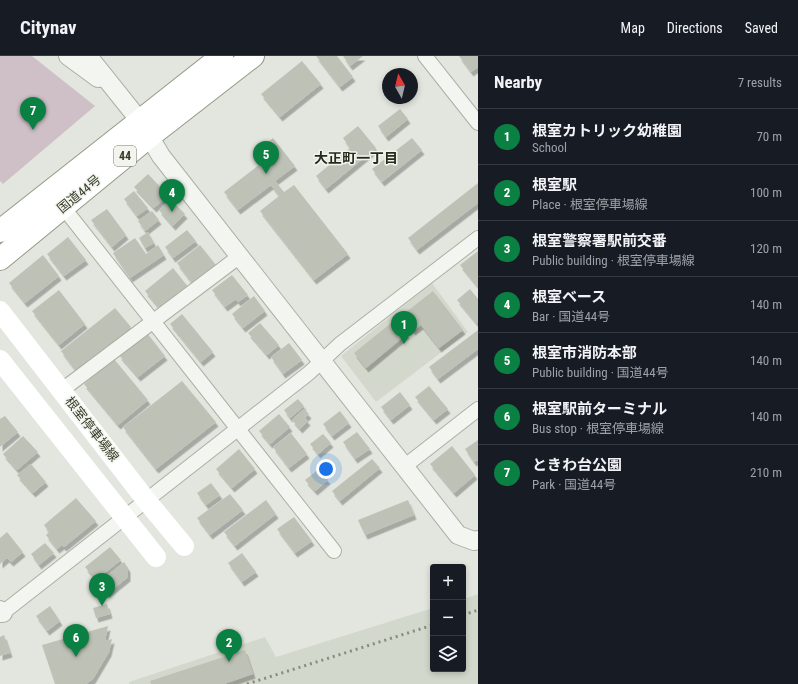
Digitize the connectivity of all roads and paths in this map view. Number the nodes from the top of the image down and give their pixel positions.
1 (68, 56) edge
2 (88, 56) edge
3 (222, 56) edge
4 (253, 56) edge
5 (424, 56) edge
6 (119, 94) junction
7 (478, 123) edge
8 (145, 128) junction
9 (64, 207) junction
10 (0, 231) edge
11 (478, 238) edge
12 (240, 256) junction
13 (0, 259) edge
14 (0, 311) edge
15 (155, 321) junction
16 (0, 360) edge
17 (322, 360) junction
18 (62, 390) junction
19 (478, 409) edge
20 (239, 428) junction
21 (405, 466) junction
22 (146, 500) junction
23 (125, 518) junction
24 (478, 540) edge
25 (184, 546) dead end
26 (334, 551) dead end
27 (156, 557) dead end
28 (1, 613) edge

1 - 6 street
2 - 6 street
3 - 8 highway, 国道44号 / 44
4 - 8 highway, 国道44号 / 44
5 - 7 street
6 - 8 street
8 - 9 highway, 国道44号 / 44
8 - 10 highway, 国道44号 / 44
8 - 12 street
9 - 13 highway, 国道44号 / 44
9 - 15 street
11 - 17 street
12 - 15 street
12 - 17 street
14 - 18 main road, 根室停車場線
15 - 18 street
15 - 20 street
16 - 23 main road
17 - 20 street
17 - 21 street
18 - 22 main road, 根室停車場線
19 - 21 street
20 - 22 street
20 - 26 street
21 - 24 street
22 - 23 street
22 - 25 main road, 根室停車場線
23 - 27 main road
23 - 28 street

